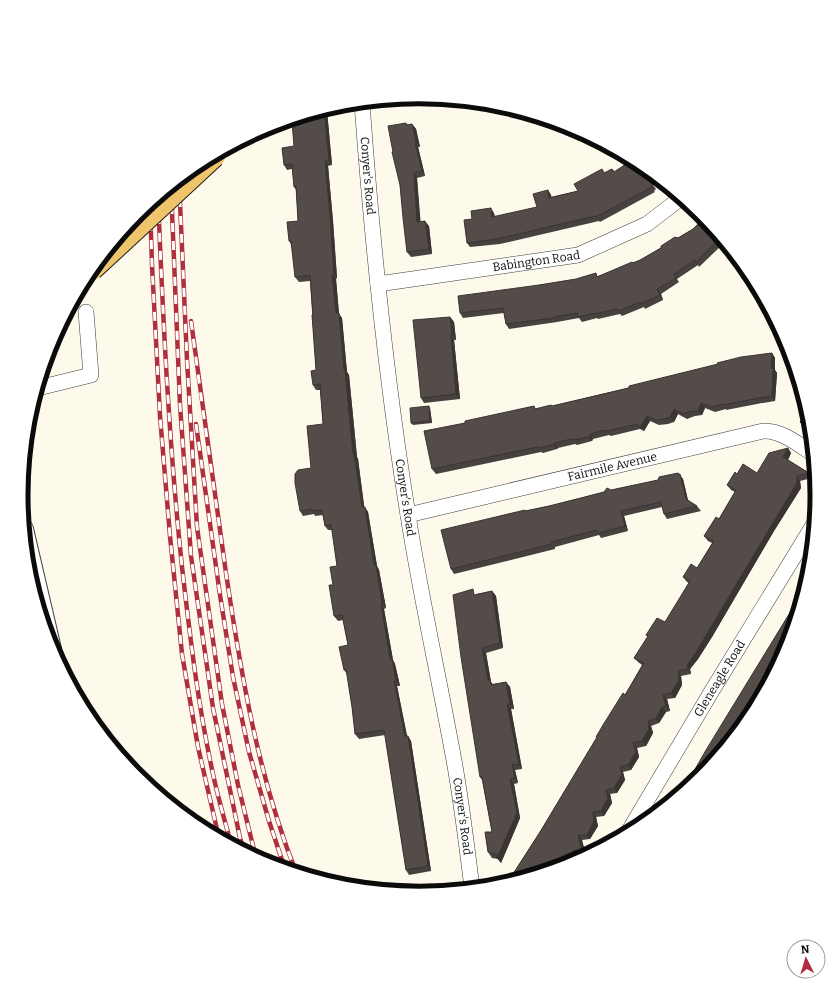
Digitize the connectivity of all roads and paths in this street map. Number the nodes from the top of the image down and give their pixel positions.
1 (362, 109) edge
2 (188, 180) edge
3 (676, 201) edge
4 (123, 240) edge
5 (378, 284) junction
6 (86, 312) dead end
7 (43, 387) edge
8 (808, 451) edge
9 (408, 515) junction
10 (808, 534) edge
11 (634, 822) edge
12 (471, 883) edge

1 - 5 street, Conyer's Road
2 - 4 main road, bridge
3 - 5 street, Babington Road
5 - 9 street, Conyer's Road
6 - 7 street
8 - 9 street, Fairmile Avenue
9 - 12 street, Conyer's Road
10 - 11 street, Gleneagle Road

